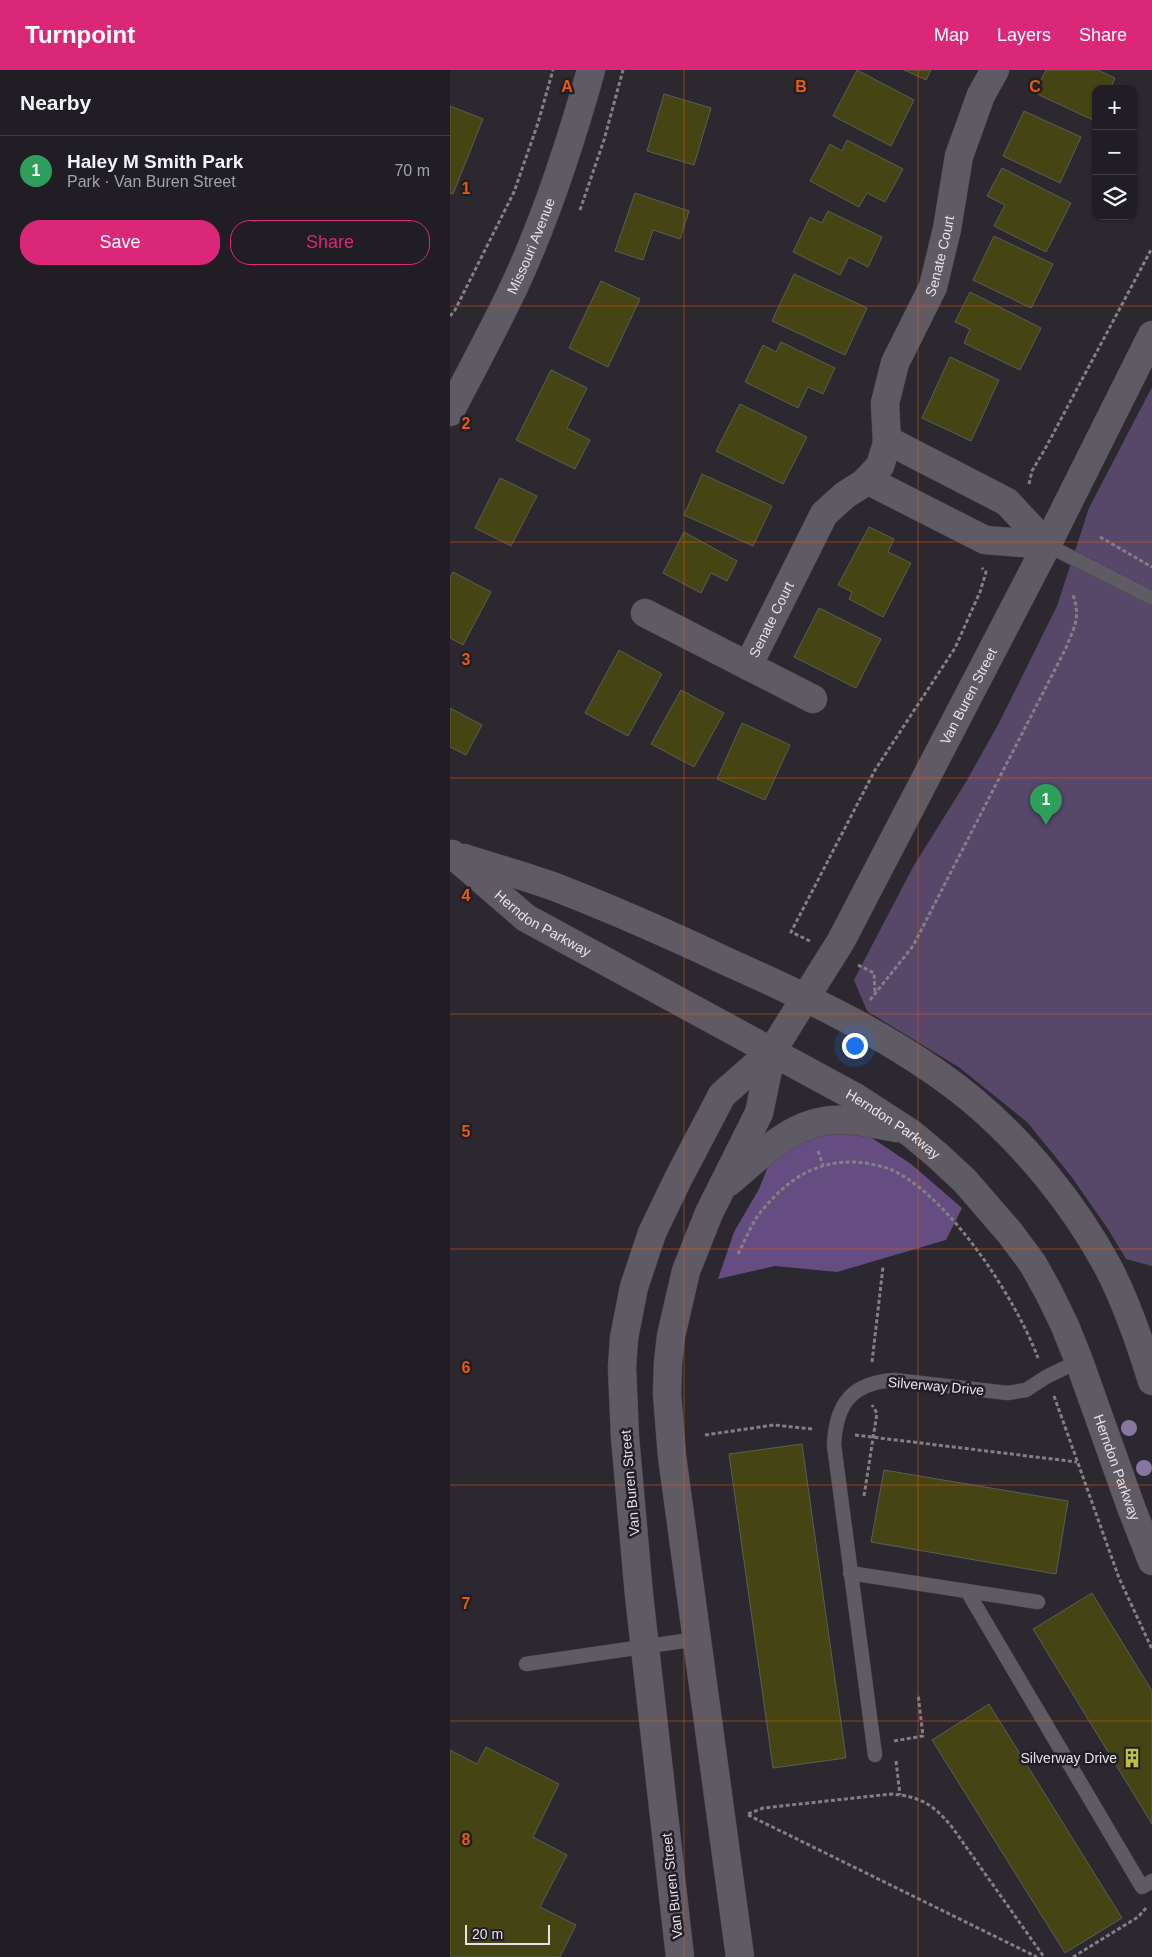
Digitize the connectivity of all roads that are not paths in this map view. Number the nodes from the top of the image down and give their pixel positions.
1 (591, 70) edge
2 (995, 70) edge
3 (1152, 335) edge
4 (458, 376) edge
5 (450, 412) edge
6 (887, 440) junction
7 (867, 480) junction
8 (1047, 545) junction
9 (1152, 598) edge
10 (645, 613) dead end
11 (748, 666) junction
12 (813, 700) dead end
13 (451, 853) edge
14 (806, 998) junction
15 (772, 1051) junction
16 (905, 1129) junction
17 (719, 1191) junction
18 (1080, 1361) junction
19 (1152, 1381) edge
20 (1152, 1561) edge
21 (850, 1573) junction
22 (967, 1591) junction
23 (1038, 1602) dead end
24 (697, 1639) junction
25 (645, 1646) junction
26 (526, 1664) dead end
27 (874, 1750) road end
28 (1152, 1882) edge
29 (680, 1957) edge
30 (740, 1957) edge

1 - 4 main road, Missouri Avenue
2 - 6 main road, Senate Court
3 - 8 main road, Van Buren Street
4 - 5 main road, Missouri Avenue
6 - 7 main road, Senate Court
6 - 8 main road
7 - 8 main road
7 - 11 main road, Senate Court
8 - 9 lane
8 - 14 main road, Van Buren Street
10 - 11 main road, Senate Court
11 - 12 main road, Senate Court
13 - 14 main road, Herndon Parkway
13 - 15 main road, Herndon Parkway
14 - 15 main road, Van Buren Street
14 - 19 main road, Herndon Parkway
15 - 16 main road, Herndon Parkway
15 - 17 main road, Van Buren Street
15 - 25 main road, Van Buren Street
16 - 17 main road
16 - 18 main road, Herndon Parkway
17 - 24 main road, Van Buren Street
18 - 20 main road, Herndon Parkway
18 - 21 lane, Silverway Drive
21 - 22 lane
21 - 27 lane, Silverway Drive
22 - 23 lane
22 - 28 lane
24 - 25 lane
24 - 30 main road, Van Buren Street
25 - 26 lane
25 - 29 main road, Van Buren Street

